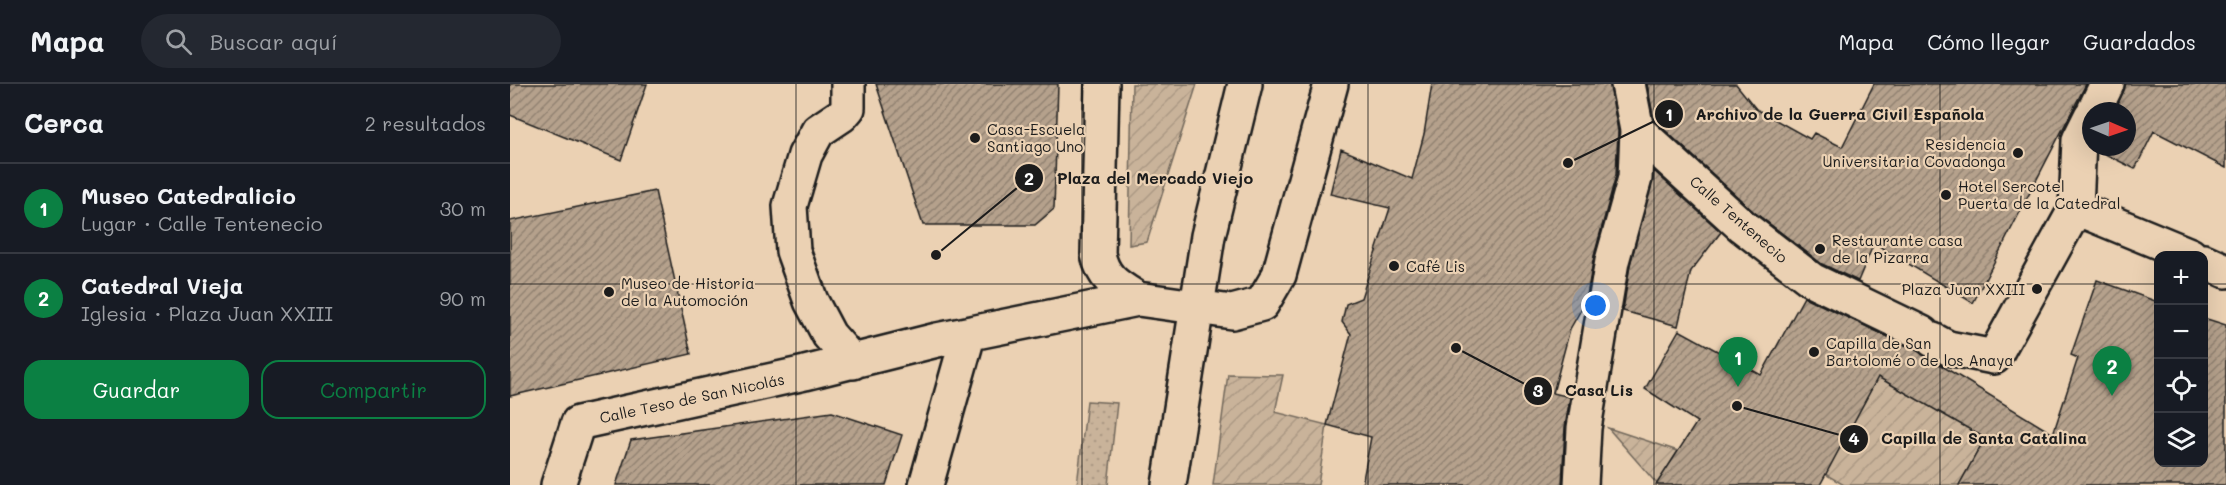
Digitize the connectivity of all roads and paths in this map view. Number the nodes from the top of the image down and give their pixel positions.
1 (1102, 84) edge
2 (1245, 84) edge
3 (1331, 84) edge
4 (1628, 84) edge
5 (2107, 84) edge
6 (848, 96) edge
7 (2098, 102) edge
8 (1637, 130) junction
9 (2082, 134) edge
10 (2076, 208) junction
11 (2180, 251) edge
12 (2208, 263) edge
13 (2226, 271) edge
14 (1138, 299) junction
15 (1196, 308) junction
16 (968, 336) junction
17 (853, 362) junction
18 (558, 485) edge
19 (926, 485) edge
20 (1169, 485) edge
21 (1581, 485) edge

1 - 14 street
2 - 15 street
3 - 15 street
4 - 8 street
5 - 7 street
6 - 17 street
8 - 10 street, Calle Tentenecio
8 - 21 street
9 - 10 street
10 - 11 street
12 - 13 street
14 - 15 street
14 - 16 street, Calle Teso de San Nicolás
15 - 20 street
16 - 17 street, Calle Teso de San Nicolás
16 - 19 street
17 - 18 street, Calle Teso de San Nicolás

